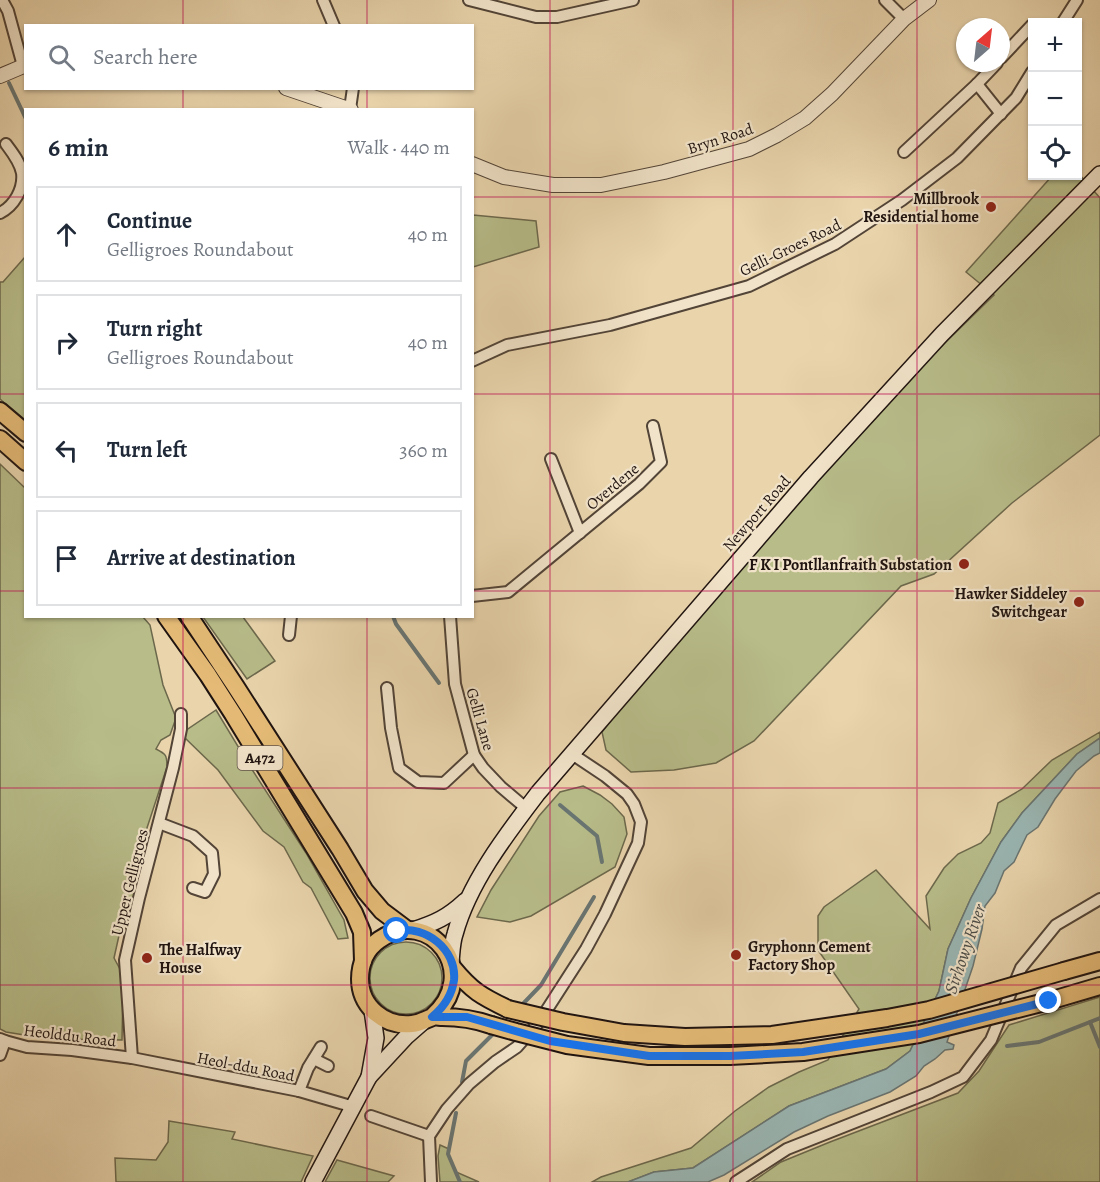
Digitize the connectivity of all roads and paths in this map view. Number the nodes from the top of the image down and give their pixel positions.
1 (2, 0) edge
2 (323, 0) edge
3 (469, 0) edge
4 (633, 0) edge
5 (885, 0) edge
6 (929, 0) edge
7 (1077, 0) edge
8 (904, 18) junction
9 (1066, 18) edge
10 (333, 24) edge
11 (1028, 29) edge
12 (1010, 48) edge
13 (24, 65) edge
14 (988, 72) edge
15 (0, 76) edge
16 (1028, 78) edge
17 (977, 84) junction
18 (292, 90) edge
19 (353, 90) edge
20 (348, 108) edge
21 (351, 108) edge
22 (1001, 114) junction
23 (6, 144) dead end
24 (904, 152) dead end
25 (474, 165) edge
26 (1100, 174) edge
27 (22, 198) edge
28 (0, 213) edge
29 (474, 360) edge
30 (0, 411) edge
31 (653, 426) dead end
32 (24, 431) edge
33 (0, 439) edge
34 (551, 459) dead end
35 (24, 460) edge
36 (580, 533) junction
37 (474, 596) edge
38 (167, 618) edge
39 (190, 618) edge
40 (291, 618) edge
41 (450, 618) edge
42 (289, 635) dead end
43 (387, 688) dead end
44 (181, 714) dead end
45 (572, 753) junction
46 (474, 755) junction
47 (526, 809) junction
48 (159, 823) junction
49 (193, 888) dead end
50 (468, 899) junction
51 (1100, 899) edge
52 (410, 929) junction
53 (363, 961) junction
54 (1100, 961) edge
55 (452, 965) junction
56 (1100, 986) edge
57 (372, 1010) junction
58 (428, 1019) junction
59 (2, 1040) edge
60 (321, 1047) dead end
61 (0, 1055) edge
62 (132, 1058) junction
63 (314, 1059) junction
64 (328, 1066) dead end
65 (369, 1077) junction
66 (299, 1091) junction
67 (354, 1107) junction
68 (371, 1116) dead end
69 (429, 1136) junction
70 (313, 1182) edge
71 (431, 1182) edge
72 (736, 1182) edge

1 - 13 street
2 - 10 street
3 - 4 street
5 - 8 street
6 - 8 street, Bryn Road
7 - 9 street
8 - 25 street, Bryn Road
11 - 12 street
13 - 15 street
14 - 17 street
16 - 22 street, Gelli-Groes Road
17 - 22 street
17 - 24 street
18 - 20 street
19 - 21 street
22 - 29 street, Gelli-Groes Road
23 - 27 street
26 - 45 main road, Newport Road
27 - 28 street
30 - 32 main road
31 - 36 street, Overdene
33 - 35 main road
34 - 36 street, Overdene
36 - 37 street, Overdene
38 - 53 main road, A472
39 - 52 main road, A472
40 - 42 street
41 - 46 street, Gelli Lane
43 - 46 street
44 - 48 street, Upper Gelligroes
45 - 47 main road, Newport Road
45 - 69 street
46 - 47 street, Gelli Lane
47 - 50 main road, Newport Road
48 - 49 street
48 - 62 street, Upper Gelligroes
50 - 52 main road, Newport Road
50 - 55 main road, Newport Road
51 - 72 street
52 - 53 main road
52 - 55 main road
53 - 57 main road
54 - 55 main road, bridge
55 - 58 main road
56 - 58 main road, bridge
57 - 58 main road
57 - 65 main road
58 - 65 main road
59 - 61 street
59 - 62 street, Heolddu Road
60 - 63 street
62 - 66 street, Heol-ddu Road
63 - 64 street
63 - 66 street
65 - 67 main road
66 - 67 street, Heol-ddu Road
67 - 70 main road
68 - 69 street
69 - 71 street

